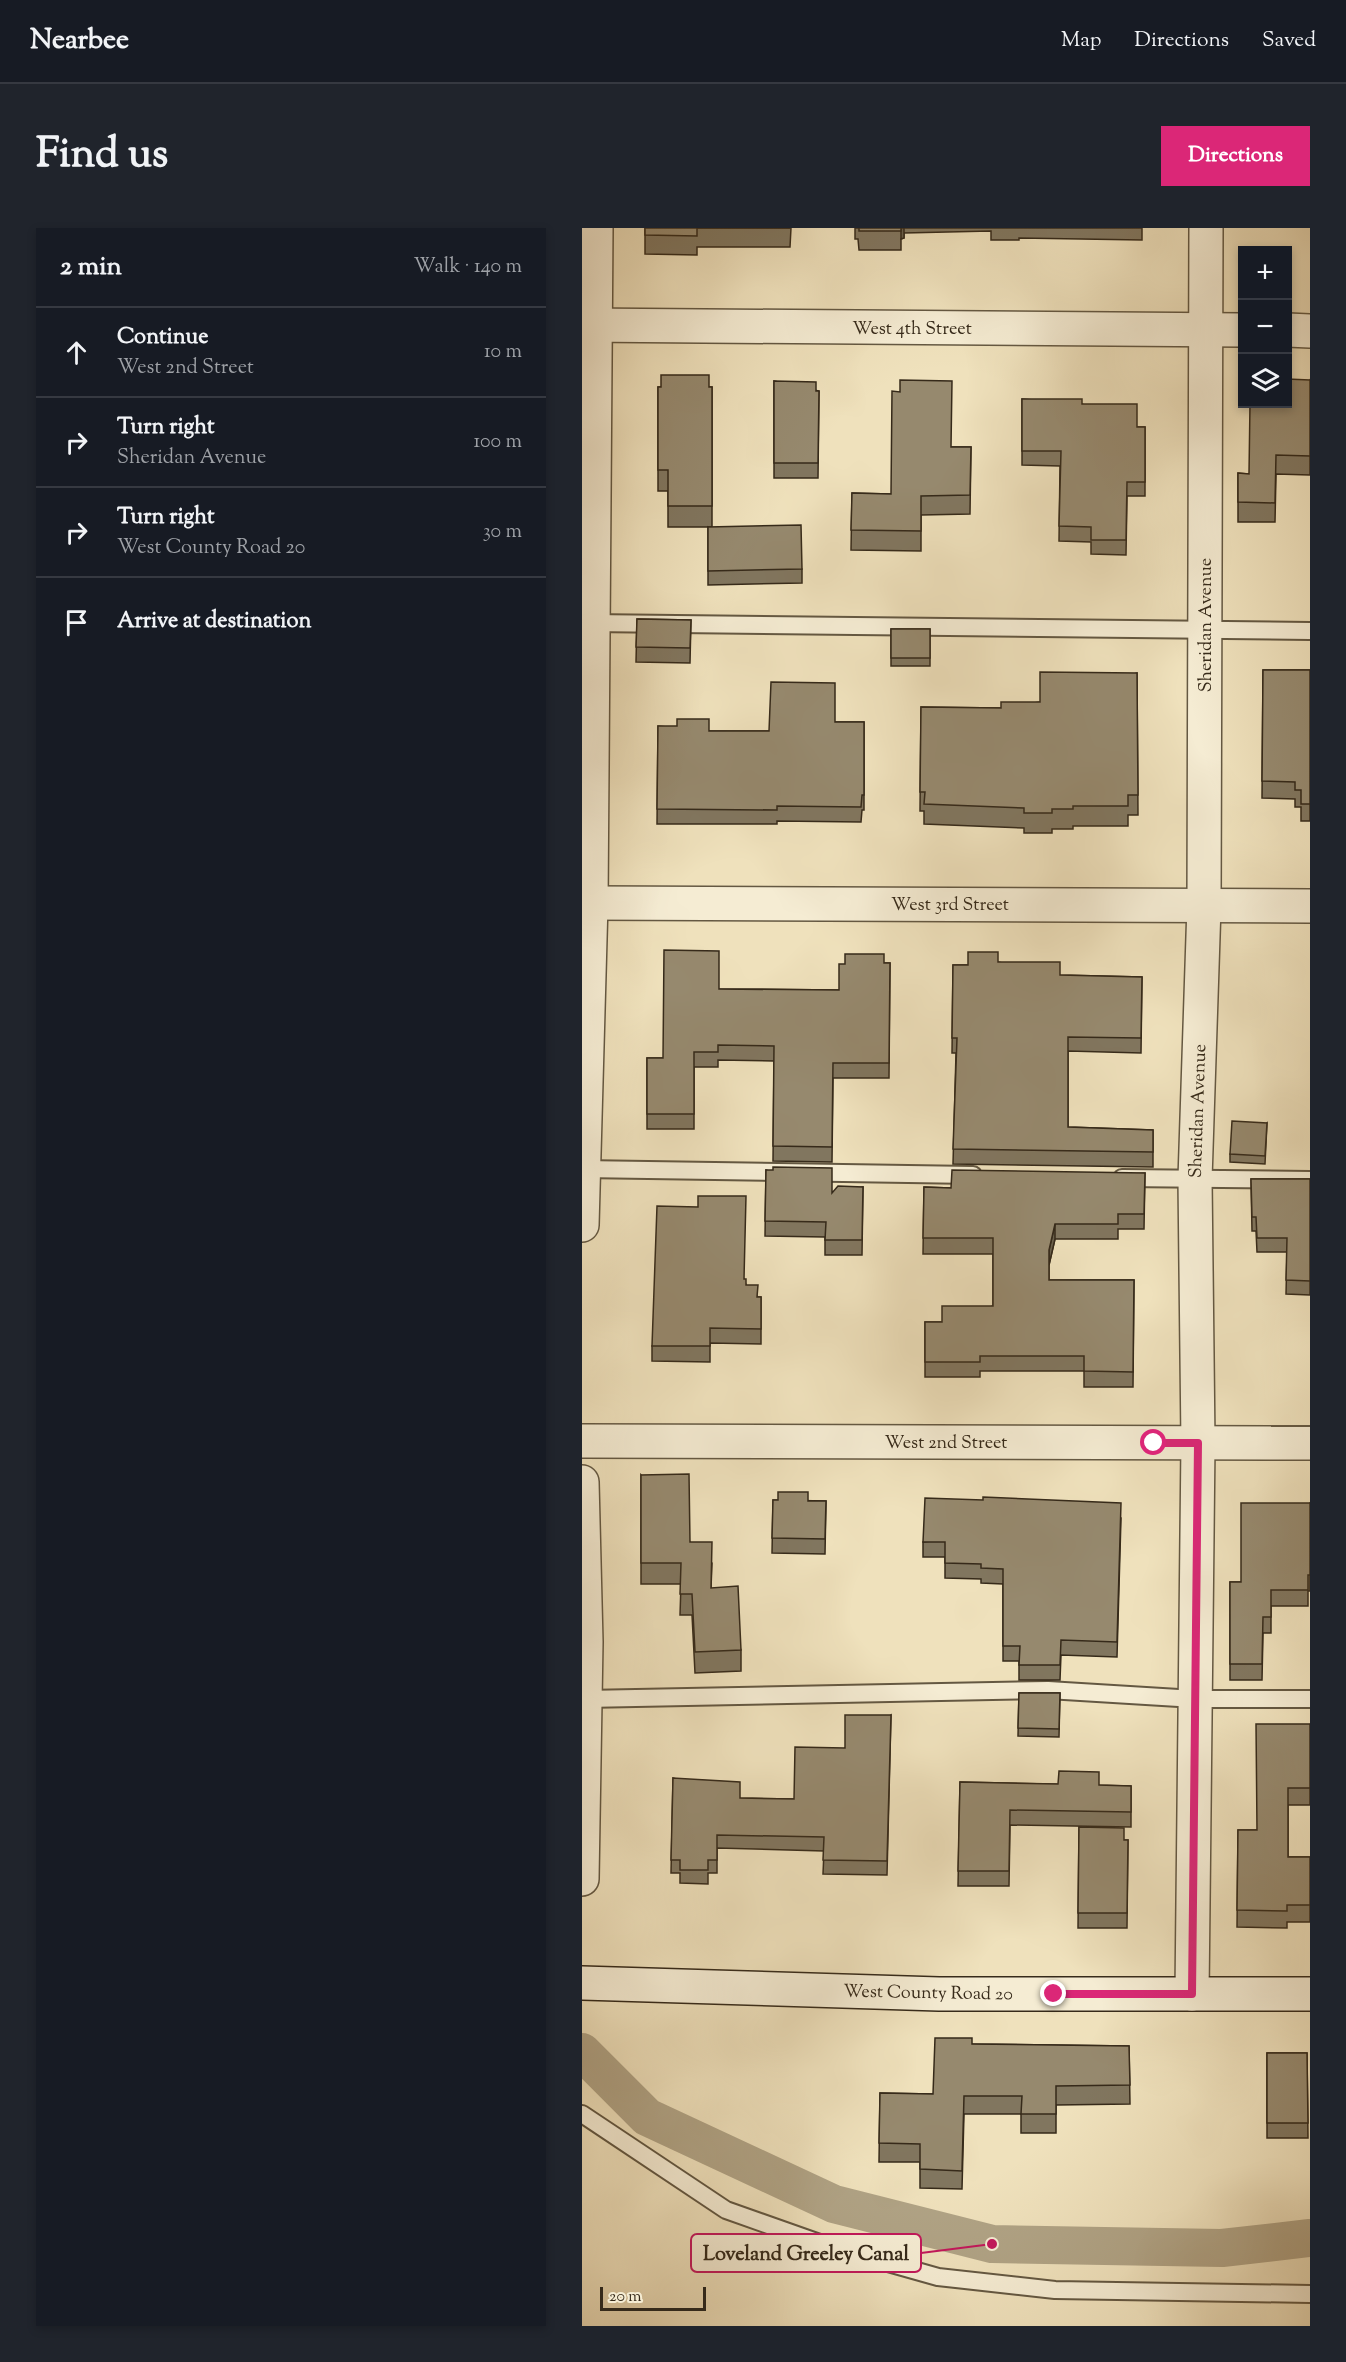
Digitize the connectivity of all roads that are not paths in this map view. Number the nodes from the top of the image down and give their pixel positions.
1 (596, 228) edge
2 (1206, 228) edge
3 (588, 325) edge
4 (1206, 330) junction
5 (1238, 330) edge
6 (1292, 330) edge
7 (1310, 330) edge
8 (587, 623) edge
9 (1205, 631) junction
10 (1310, 631) edge
11 (591, 903) junction
12 (1204, 906) junction
13 (1310, 906) edge
14 (583, 1169) edge
15 (991, 1176) edge
16 (1111, 1178) edge
17 (1195, 1179) junction
18 (1310, 1180) edge
19 (582, 1226) edge
20 (582, 1441) edge
21 (1198, 1443) junction
22 (1310, 1443) edge
23 (582, 1482) edge
24 (584, 1642) edge
25 (585, 1699) junction
26 (1195, 1699) junction
27 (1310, 1699) edge
28 (582, 1879) edge
29 (582, 1983) edge
30 (1192, 1994) junction
31 (1310, 1994) edge
32 (582, 2114) edge
33 (1310, 2294) edge

1 - 3 street
2 - 4 street, Sheridan Avenue
3 - 4 street, West 4th Street
3 - 8 street
4 - 5 street, West 4th Street
4 - 9 street, Sheridan Avenue
6 - 7 street
8 - 9 lane
8 - 11 street
9 - 10 lane
9 - 12 street, Sheridan Avenue
11 - 12 street, West 3rd Street
11 - 14 street
12 - 13 street, West 3rd Street
12 - 17 street, Sheridan Avenue
14 - 15 lane
14 - 19 street
16 - 17 lane
17 - 18 lane
17 - 21 street, Sheridan Avenue
20 - 21 street, West 2nd Street
21 - 22 street, West 2nd Street
21 - 26 street, Sheridan Avenue
23 - 24 street
24 - 25 street
25 - 26 lane
25 - 28 street
26 - 27 lane
26 - 30 street, Sheridan Avenue
29 - 30 street, West County Road 20
30 - 31 street, West County Road 20
32 - 33 lane

